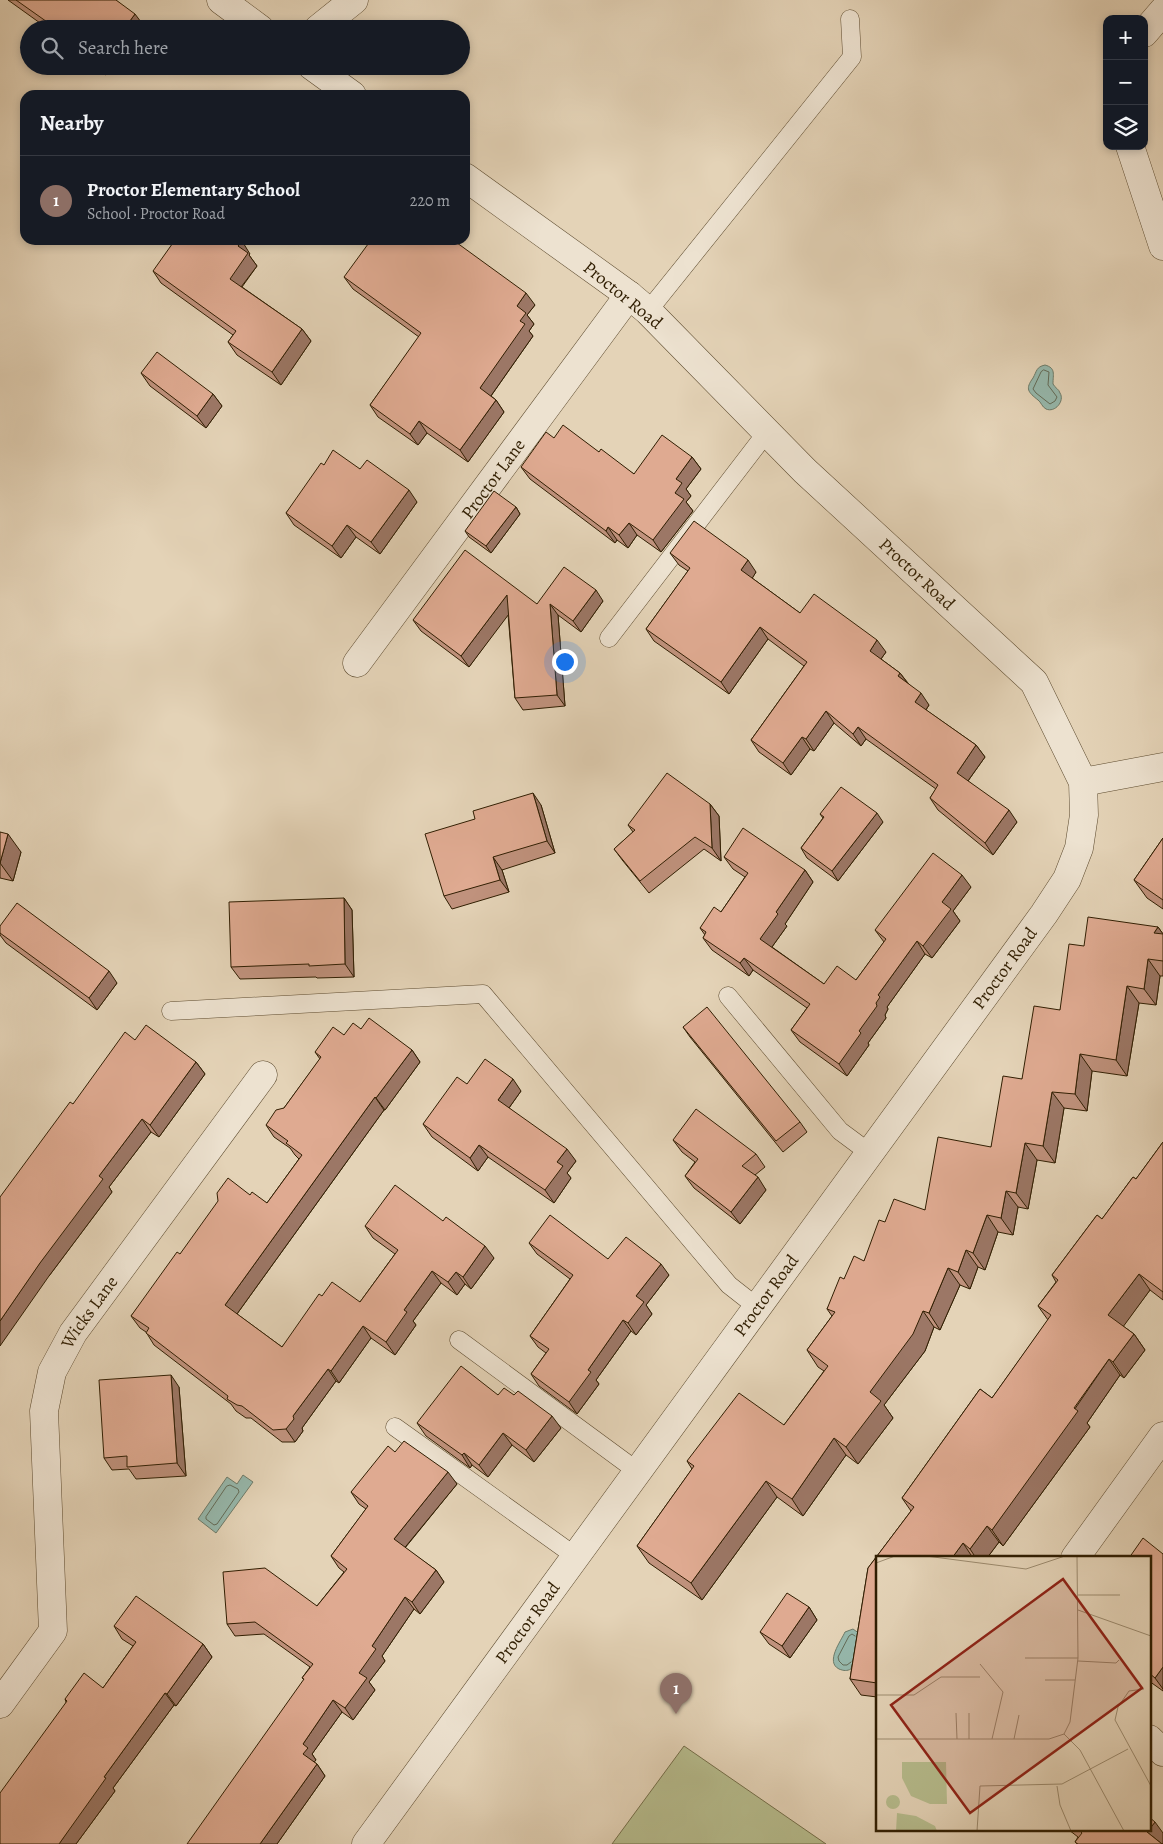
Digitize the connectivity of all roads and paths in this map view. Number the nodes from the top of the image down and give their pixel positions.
1 (221, 0) edge
2 (354, 0) edge
3 (1163, 11) edge
4 (248, 20) edge
5 (329, 20) edge
6 (850, 20) dead end
7 (1148, 28) edge
8 (324, 75) edge
9 (345, 90) edge
10 (1131, 150) edge
11 (470, 181) edge
12 (1163, 246) edge
13 (638, 303) junction
14 (767, 432) junction
15 (609, 638) dead end
16 (357, 663) dead end
17 (1163, 767) edge
18 (1084, 782) junction
19 (728, 996) dead end
20 (171, 1011) dead end
21 (262, 1075) dead end
22 (871, 1154) junction
23 (757, 1307) junction
24 (459, 1340) dead end
25 (395, 1428) dead end
26 (1163, 1436) edge
27 (637, 1471) junction
28 (575, 1556) junction
29 (1076, 1556) edge
30 (0, 1704) edge
31 (1150, 1740) edge
32 (1163, 1752) edge
33 (366, 1844) edge

1 - 4 street
2 - 5 street
3 - 7 street
6 - 13 lane
8 - 9 street
10 - 12 street
11 - 13 street, Proctor Road
13 - 14 street, Proctor Road
13 - 16 street, Proctor Lane
14 - 15 lane
14 - 18 street, Proctor Road
17 - 18 street
18 - 22 street, Proctor Road
19 - 22 lane
20 - 23 lane
21 - 30 street, Wicks Lane
22 - 23 street, Proctor Road
23 - 27 street, Proctor Road
24 - 27 lane
25 - 28 lane
26 - 29 street
27 - 28 street, Proctor Road
28 - 33 street, Proctor Road
31 - 32 street

